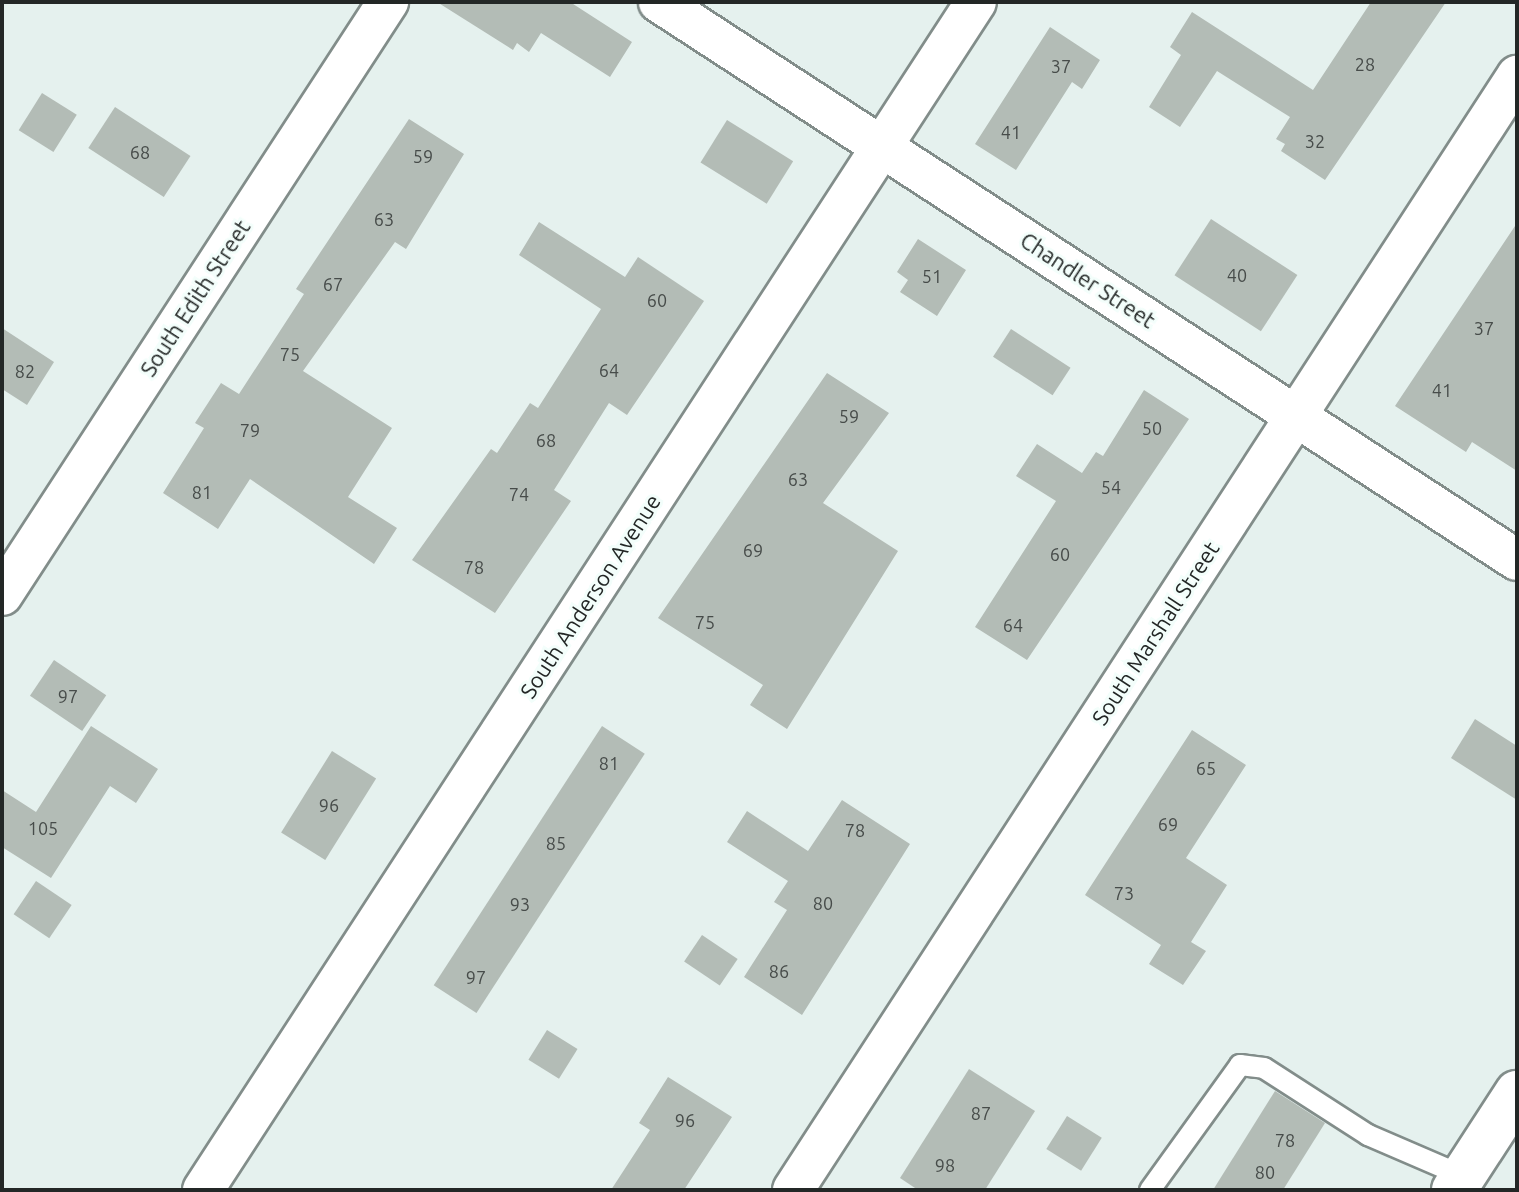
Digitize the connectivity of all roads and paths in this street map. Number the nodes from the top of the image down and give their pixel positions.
1 (388, 2) edge
2 (659, 2) edge
3 (976, 2) edge
4 (1517, 76) edge
5 (882, 147) junction
6 (1297, 416) junction
7 (1517, 560) edge
8 (2, 595) edge
9 (1517, 1093) edge
10 (1458, 1183) edge
11 (203, 1190) edge
12 (793, 1190) edge
13 (1150, 1190) edge

1 - 8 street, South Edith Street
2 - 5 street, Chandler Street
3 - 5 street, South Anderson Avenue
4 - 6 street, South Marshall Street
5 - 6 street, Chandler Street
5 - 11 street, South Anderson Avenue
6 - 7 street, Chandler Street
6 - 12 street, South Marshall Street
9 - 10 main road
10 - 13 lane

